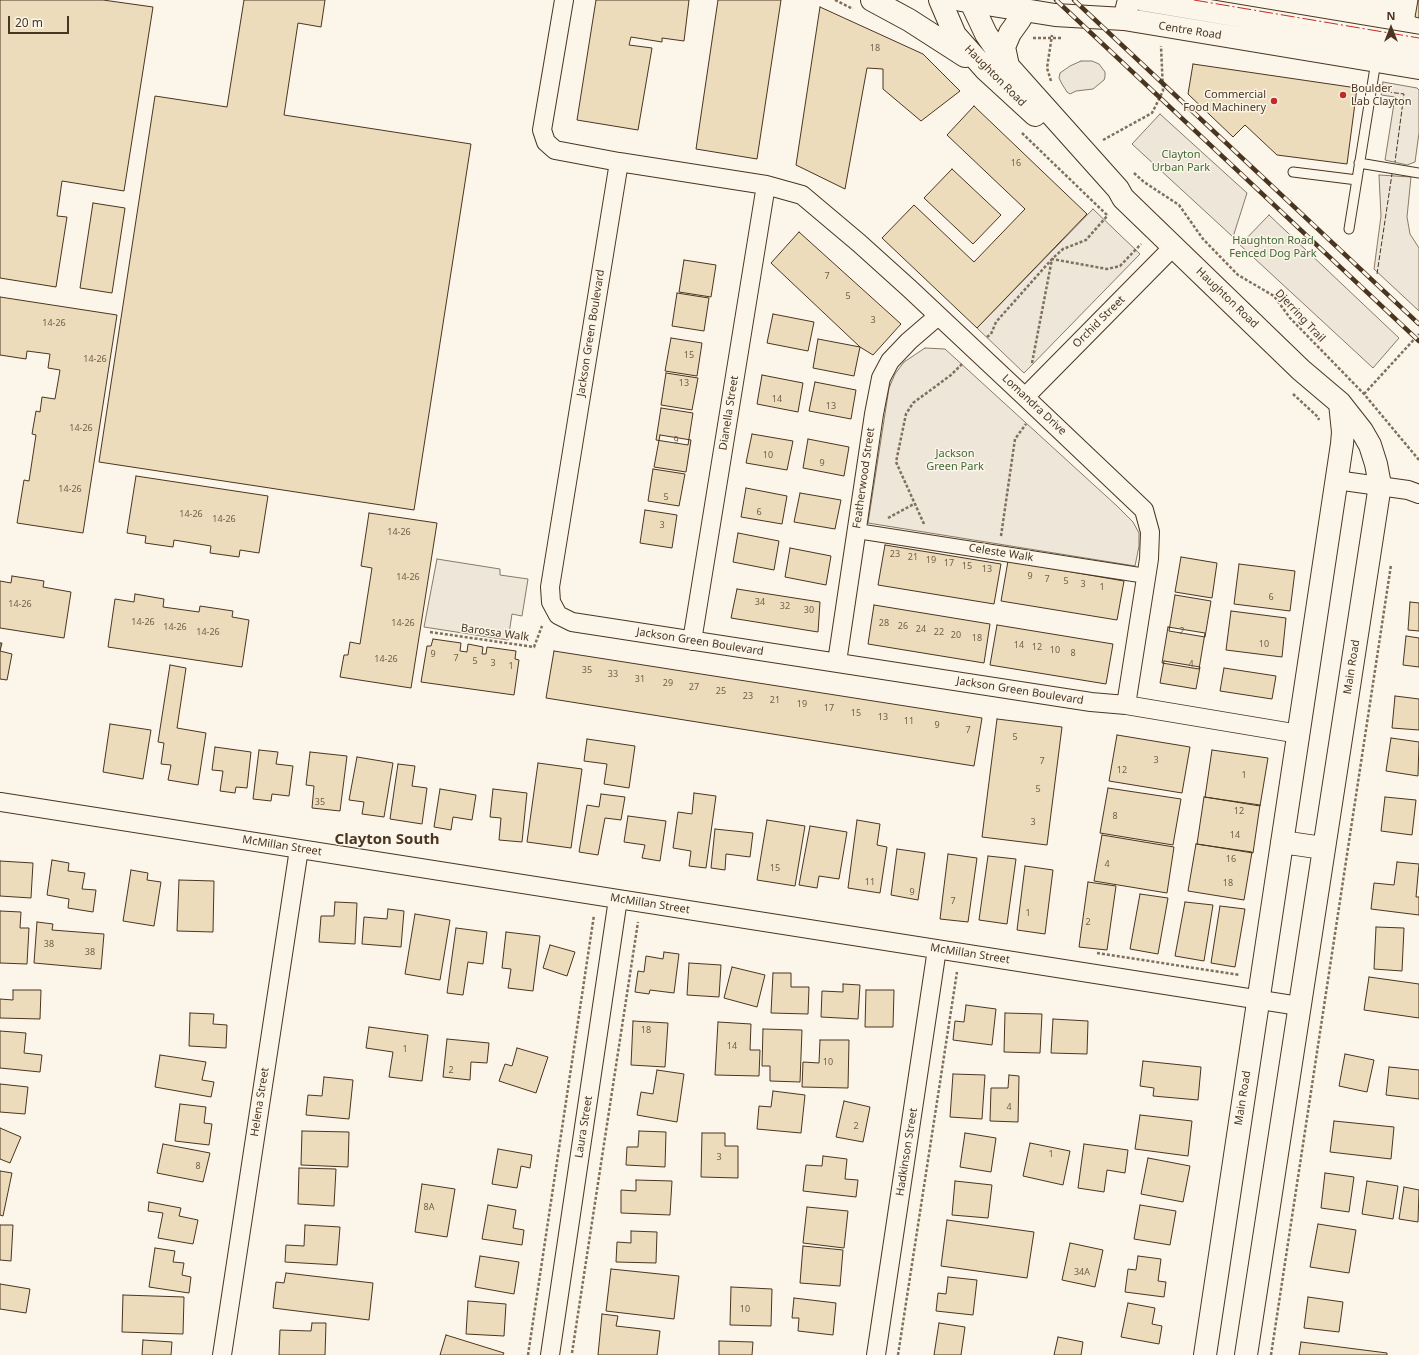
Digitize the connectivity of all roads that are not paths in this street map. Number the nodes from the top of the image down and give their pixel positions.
1 (564, 0) edge
2 (872, 0) edge
3 (940, 0) edge
4 (1150, 0) edge
5 (967, 1) edge
6 (1208, 6) edge
7 (1025, 10) junction
8 (1132, 14) edge
9 (1419, 46) edge
10 (1376, 61) junction
11 (1008, 66) junction
12 (1419, 68) edge
13 (986, 70) junction
14 (619, 162) junction
15 (1359, 163) junction
16 (1293, 172) dead end
17 (1419, 173) edge
18 (1356, 180) junction
19 (766, 185) junction
20 (1118, 189) junction
21 (1349, 229) dead end
22 (1174, 247) junction
23 (938, 316) junction
24 (1025, 397) junction
25 (1340, 403) junction
26 (1336, 480) junction
27 (1380, 485) junction
28 (1419, 494) edge
29 (857, 531) junction
30 (1146, 576) junction
31 (692, 641) junction
32 (837, 662) junction
33 (1126, 705) junction
34 (1299, 734) junction
35 (0, 802) edge
36 (1282, 842) junction
37 (1323, 848) junction
38 (298, 849) junction
39 (618, 899) junction
40 (937, 949) junction
41 (1258, 999) junction
42 (1299, 1006) junction
43 (222, 1355) edge
44 (550, 1355) edge
45 (876, 1355) edge
46 (1205, 1355) edge
47 (1246, 1355) edge

1 - 14 street, Lomandra Drive
2 - 13 main road
3 - 13 main road, Haughton Road
4 - 6 main road, Centre Road
4 - 8 main road
5 - 7 main road, Centre Road
5 - 11 main road, Haughton Road
6 - 9 main road, Centre Road
7 - 8 main road, Centre Road
7 - 11 main road
8 - 10 main road, Centre Road
10 - 12 main road, Centre Road
10 - 15 lane
11 - 20 main road, Haughton Road
13 - 20 main road, Haughton Road
14 - 19 street, Lomandra Drive
14 - 31 street, Jackson Green Boulevard
15 - 17 lane
15 - 18 lane
16 - 18 lane
18 - 21 lane
19 - 23 street, Lomandra Drive
19 - 31 street, Dianella Street
20 - 22 main road, Haughton Road
22 - 24 street, Orchid Street
22 - 25 main road, Haughton Road
23 - 24 street, Lomandra Drive
23 - 29 street, Featherwood Street
24 - 30 street, Lomandra Drive
25 - 26 main road
25 - 27 main road, Haughton Road
26 - 27 street
26 - 34 main road, Main Road
27 - 28 street
27 - 37 main road, Main Road
29 - 30 street, Celeste Walk
29 - 32 street, Featherwood Street
30 - 33 street, Lomandra Drive
31 - 32 street, Jackson Green Boulevard
32 - 33 street, Jackson Green Boulevard
33 - 34 street, Jackson Green Boulevard
34 - 36 main road, Main Road
35 - 38 street, McMillan Street
36 - 37 main road
36 - 41 main road, Main Road
37 - 42 main road, Main Road
38 - 39 street, McMillan Street
38 - 43 street, Helena Street
39 - 40 street, McMillan Street
39 - 44 street, Laura Street
40 - 41 street, McMillan Street
40 - 45 street, Hadkinson Street
41 - 42 street, McMillan Street
41 - 46 main road, Main Road
42 - 47 main road, Main Road

